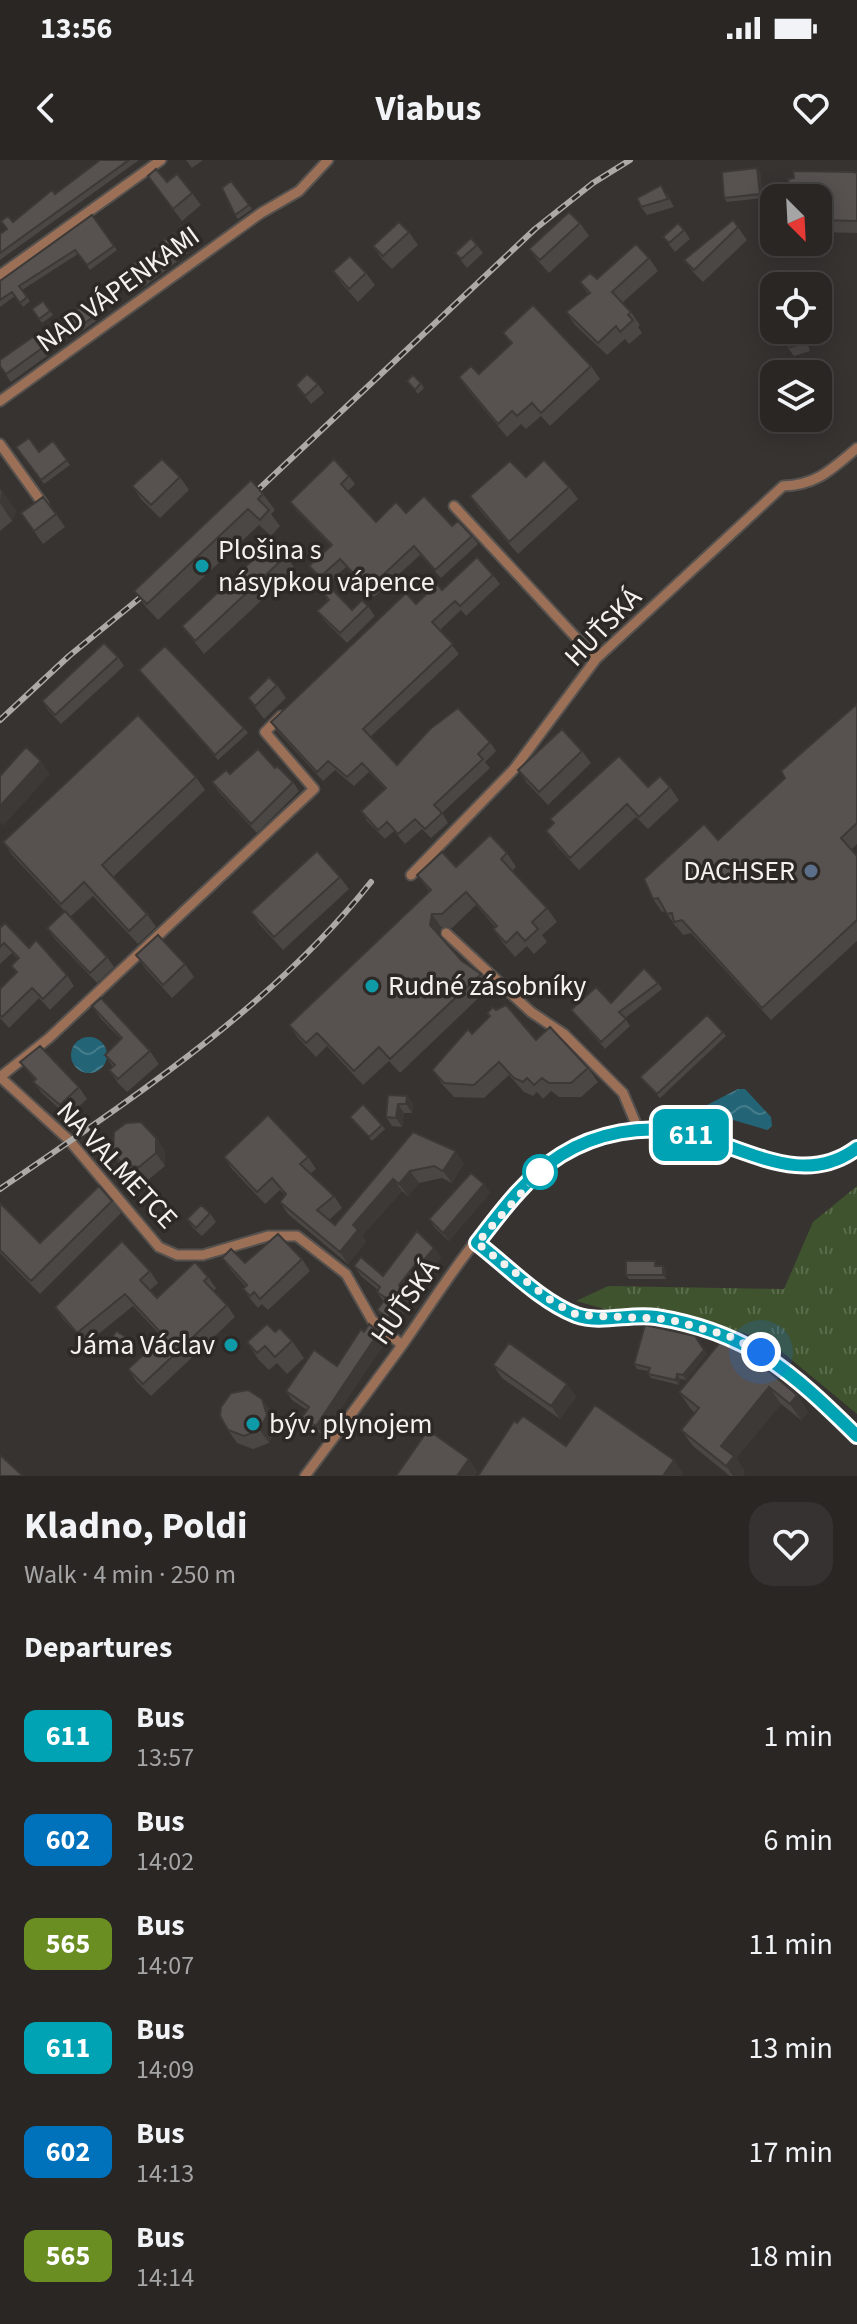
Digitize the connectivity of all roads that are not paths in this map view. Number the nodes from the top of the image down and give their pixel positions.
1 (161, 160) edge
2 (328, 160) edge
3 (0, 275) edge
4 (0, 401) edge
5 (0, 444) edge
6 (857, 448) edge
7 (454, 506) dead end
8 (30, 515) edge
9 (596, 659) junction
10 (287, 710) edge
11 (411, 875) dead end
12 (446, 933) dead end
13 (0, 1077) edge
14 (639, 1131) junction
15 (857, 1148) edge
16 (477, 1243) junction
17 (402, 1345) junction
18 (857, 1436) edge
19 (305, 1476) edge

1 - 3 street
2 - 4 street, NAD VÁPENKAMI
5 - 8 street
6 - 9 street, HUŤSKÁ
7 - 9 street
9 - 11 street, HUŤSKÁ
10 - 13 street
12 - 14 street
13 - 17 street, NA VALMETCE
14 - 15 street, HUŤSKÁ
14 - 16 street, HUŤSKÁ
16 - 17 street, HUŤSKÁ
16 - 18 street
17 - 19 street, HUŤSKÁ

